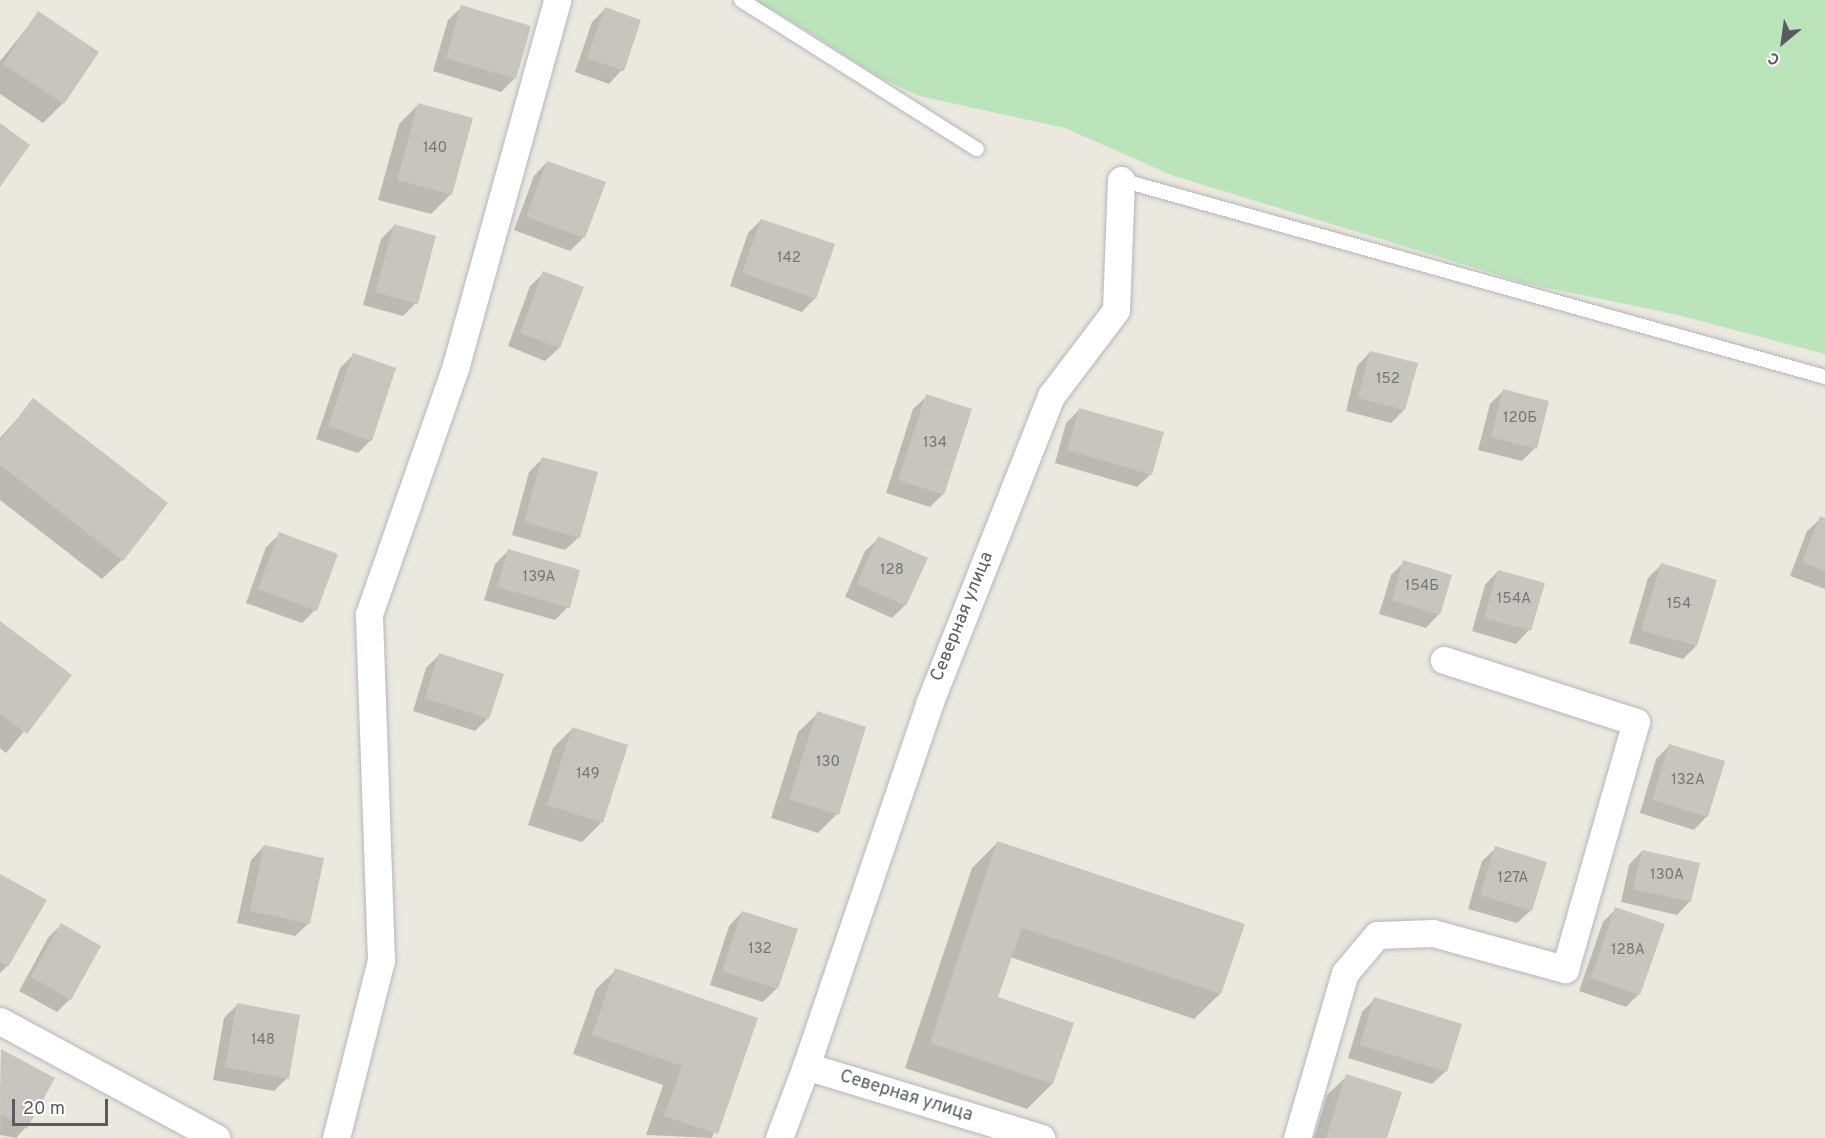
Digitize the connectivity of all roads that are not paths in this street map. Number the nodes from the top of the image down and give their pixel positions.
1 (557, 0) edge
2 (741, 0) edge
3 (977, 149) dead end
4 (1121, 180) joint
5 (1825, 377) edge
6 (1444, 660) dead end
7 (0, 1021) edge
8 (806, 1066) junction
9 (216, 1138) edge
10 (336, 1138) edge
11 (779, 1138) edge
12 (1041, 1138) edge
13 (1297, 1138) edge

1 - 10 street
2 - 3 lane
4 - 5 lane
4 - 8 street, Северная улица
6 - 13 street
7 - 9 street
8 - 11 street, Северная улица
8 - 12 street, Северная улица

